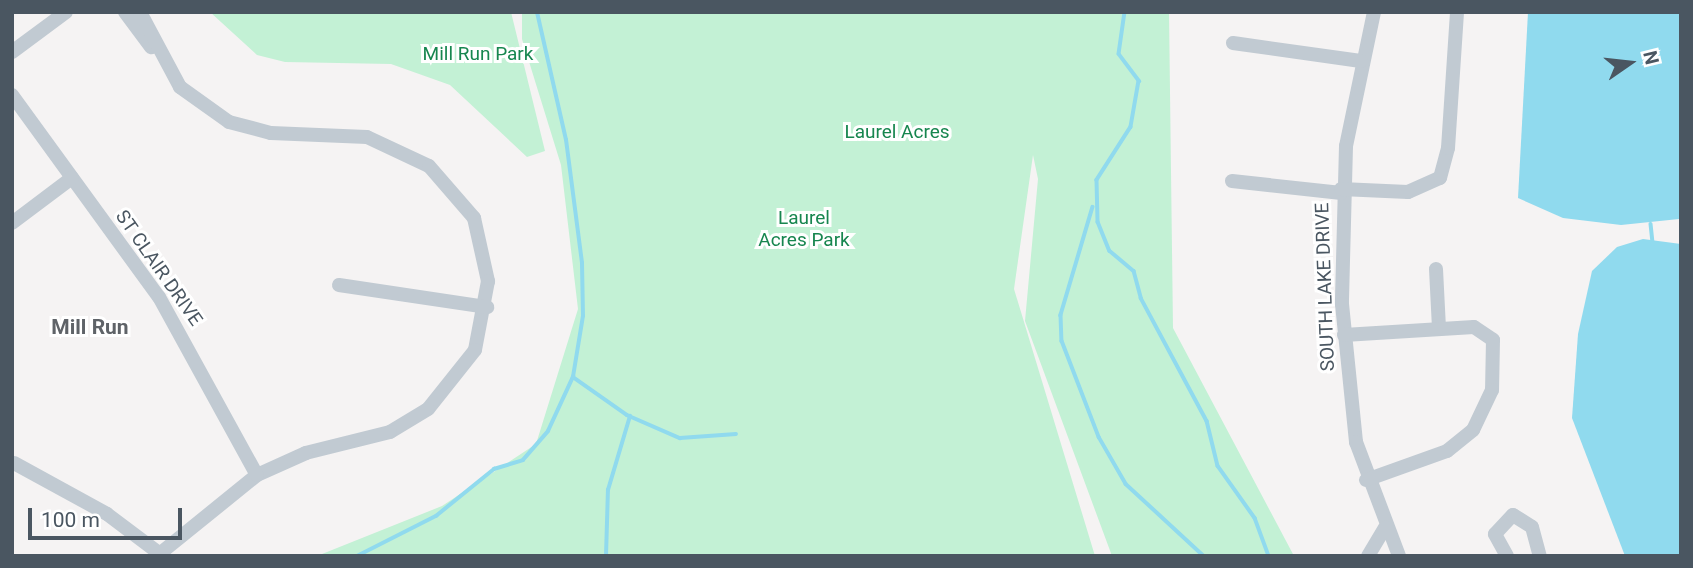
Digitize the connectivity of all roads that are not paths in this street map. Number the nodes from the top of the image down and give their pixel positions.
1 (66, 12) edge
2 (125, 12) edge
3 (140, 12) edge
4 (1374, 12) edge
5 (1457, 12) edge
6 (1233, 43) dead end
7 (158, 51) junction
8 (12, 52) edge
9 (1361, 61) junction
10 (12, 95) edge
11 (72, 178) junction
12 (1232, 181) dead end
13 (1341, 191) junction
14 (12, 223) edge
15 (1436, 269) dead end
16 (340, 285) dead end
17 (487, 307) junction
18 (1439, 328) junction
19 (1344, 335) junction
20 (14, 463) dead end
21 (257, 475) junction
22 (1366, 480) junction
23 (1385, 528) junction
24 (158, 555) edge
25 (1368, 556) edge
26 (1399, 556) edge
27 (1507, 556) edge
28 (1540, 556) edge

1 - 8 street
2 - 7 street
3 - 7 street
4 - 9 street, SOUTH LAKE DRIVE
5 - 13 street
6 - 9 street
7 - 17 street
9 - 13 street, SOUTH LAKE DRIVE
10 - 11 street, ST CLAIR DRIVE
11 - 14 street
11 - 21 street, ST CLAIR DRIVE
12 - 13 street
13 - 19 street, SOUTH LAKE DRIVE
15 - 18 street
16 - 17 street
17 - 21 street
18 - 19 street
18 - 22 street
19 - 22 street, SOUTH LAKE DRIVE
20 - 24 street
21 - 24 street
22 - 23 street, SOUTH LAKE DRIVE
23 - 25 street
23 - 26 street, SOUTH LAKE DRIVE
27 - 28 street

